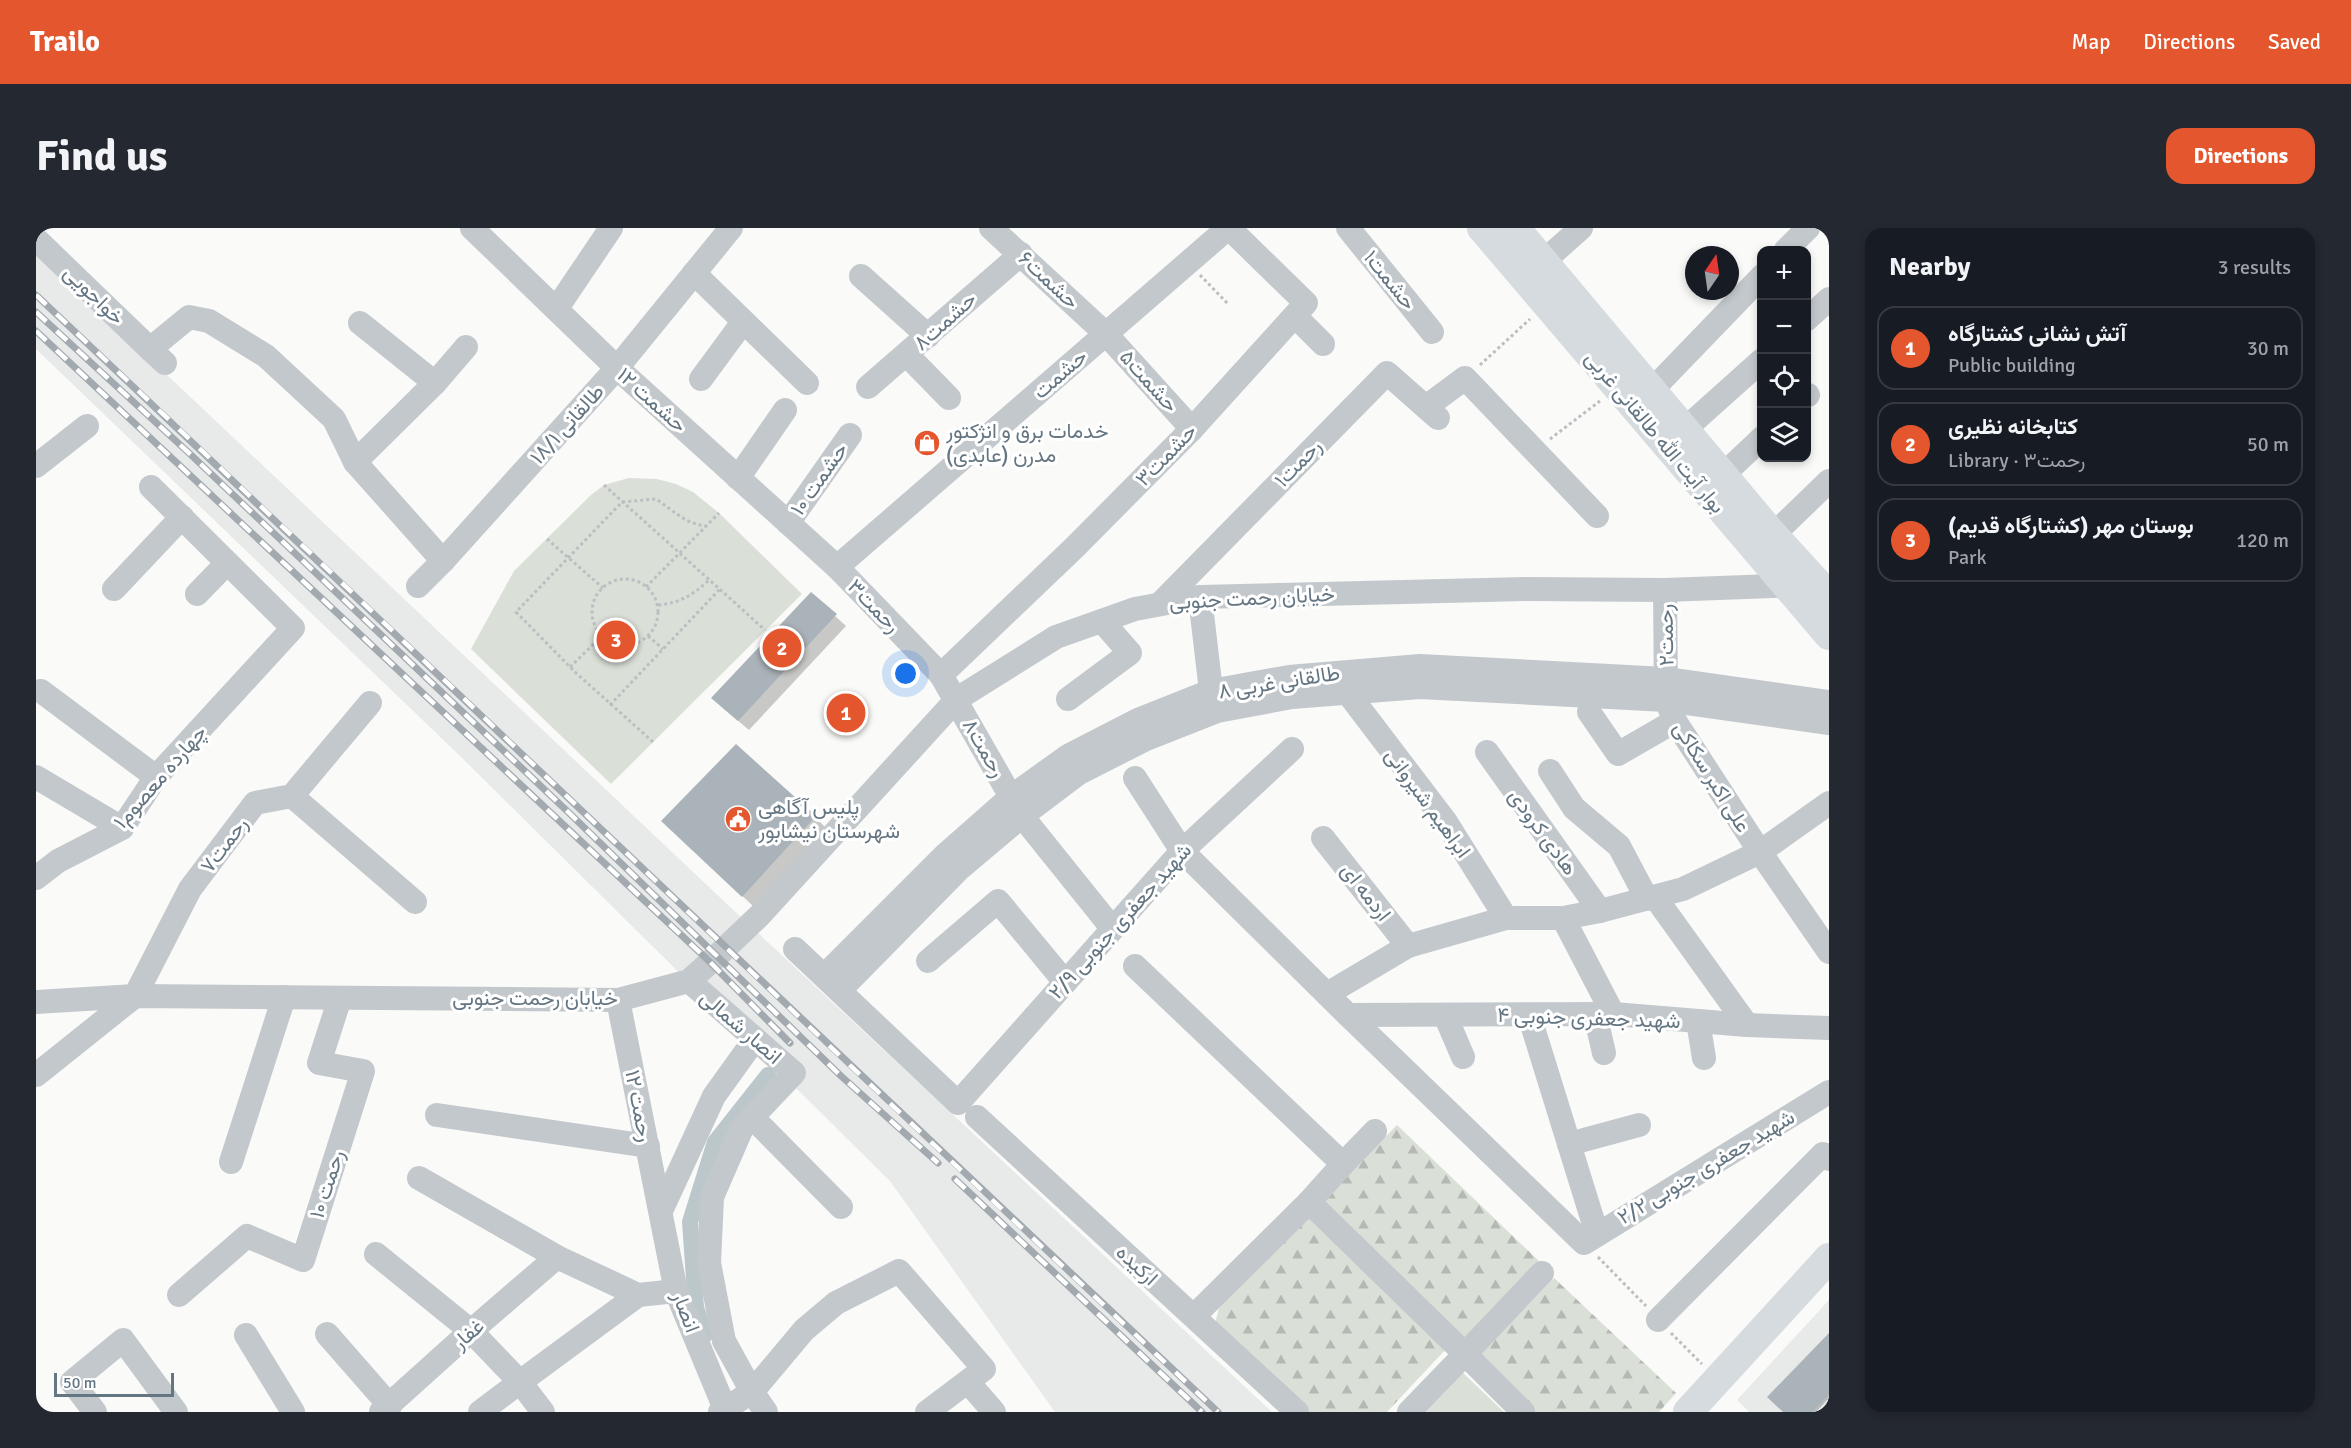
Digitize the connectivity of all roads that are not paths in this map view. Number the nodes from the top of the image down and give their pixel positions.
1 (472, 228) edge
2 (611, 228) edge
3 (991, 228) edge
4 (1228, 228) edge
5 (1348, 228) edge
6 (1482, 228) edge
7 (1515, 228) edge
8 (1581, 228) edge
9 (735, 229) edge
10 (41, 236) edge
11 (1021, 254) junction
12 (1535, 271) junction
13 (694, 273) junction
14 (861, 276) dead end
15 (1757, 280) edge
16 (1829, 299) edge
17 (557, 308) junction
18 (1295, 315) junction
19 (1811, 315) edge
20 (743, 322) junction
21 (360, 323) dead end
22 (1432, 332) dead end
23 (1106, 334) junction
24 (928, 336) junction
25 (1323, 344) dead end
26 (466, 347) dead end
27 (907, 355) junction
28 (1757, 364) edge
29 (617, 368) junction
30 (701, 379) dead end
31 (435, 383) junction
32 (807, 383) dead end
33 (868, 387) dead end
34 (1652, 390) junction
35 (949, 398) dead end
36 (785, 410) dead end
37 (87, 426) dead end
38 (1192, 429) junction
39 (1685, 429) junction
40 (850, 435) dead end
41 (1757, 442) edge
42 (355, 462) junction
43 (36, 466) edge
44 (1723, 475) junction
45 (738, 478) junction
46 (1829, 481) edge
47 (151, 487) dead end
48 (1597, 516) dead end
49 (182, 517) junction
50 (788, 523) junction
51 (1773, 536) junction
52 (444, 561) junction
53 (227, 562) junction
54 (837, 567) junction
55 (418, 586) dead end
56 (1787, 587) junction
57 (114, 589) dead end
58 (1826, 589) edge
59 (1665, 590) junction
60 (197, 594) dead end
61 (1200, 597) junction
62 (1161, 603) junction
63 (1102, 621) junction
64 (1829, 635) edge
65 (941, 675) junction
66 (41, 691) dead end
67 (1211, 692) junction
68 (1347, 692) junction
69 (957, 699) junction
70 (1068, 699) dead end
71 (1669, 700) junction
72 (1829, 702) edge
73 (370, 703) dead end
74 (1589, 712) dead end
75 (1175, 716) junction
76 (1829, 723) edge
77 (1292, 749) dead end
78 (1486, 752) dead end
79 (1550, 771) dead end
80 (36, 777) edge
81 (156, 777) junction
82 (1135, 778) dead end
83 (292, 796) junction
84 (1829, 803) edge
85 (1017, 806) junction
86 (122, 828) junction
87 (1323, 838) dead end
88 (1182, 851) junction
89 (1760, 852) junction
90 (36, 878) edge
91 (1651, 898) junction
92 (415, 902) dead end
93 (1600, 911) junction
94 (1506, 918) junction
95 (1563, 918) junction
96 (1112, 928) junction
97 (1408, 946) junction
98 (1825, 946) edge
99 (795, 949) dead end
100 (928, 961) dead end
101 (1135, 966) dead end
102 (689, 981) junction
103 (1065, 981) junction
104 (833, 982) junction
105 (1327, 994) junction
106 (135, 996) junction
107 (284, 997) junction
108 (340, 998) junction
109 (618, 1000) junction
110 (36, 1002) edge
111 (1604, 1014) junction
112 (1445, 1015) junction
113 (1529, 1015) junction
114 (1348, 1016) junction
115 (1698, 1021) junction
116 (1747, 1025) junction
117 (1829, 1028) edge
118 (755, 1039) junction
119 (1604, 1053) dead end
120 (1463, 1057) dead end
121 (1704, 1058) dead end
122 (36, 1076) edge
123 (1829, 1092) edge
124 (967, 1110) junction
125 (437, 1115) dead end
126 (752, 1117) junction
127 (1640, 1125) dead end
128 (1375, 1131) dead end
129 (1569, 1144) junction
130 (648, 1146) junction
131 (1829, 1159) edge
132 (231, 1162) dead end
133 (1343, 1164) junction
134 (419, 1178) dead end
135 (1309, 1202) junction
136 (841, 1207) dead end
137 (660, 1211) junction
138 (1591, 1239) junction
139 (376, 1254) dead end
140 (557, 1257) junction
141 (1829, 1258) edge
142 (1542, 1273) dead end
143 (676, 1291) junction
144 (179, 1295) dead end
145 (638, 1295) junction
146 (1194, 1316) junction
147 (1658, 1320) dead end
148 (471, 1331) junction
149 (327, 1334) dead end
150 (246, 1335) dead end
151 (1465, 1354) junction
152 (520, 1382) junction
153 (968, 1382) junction
154 (752, 1392) junction
155 (385, 1409) edge
156 (722, 1410) edge
157 (95, 1412) edge
158 (176, 1412) edge
159 (294, 1412) edge
160 (480, 1412) edge
161 (543, 1412) edge
162 (766, 1412) edge
163 (927, 1412) edge
164 (994, 1412) edge
165 (1298, 1412) edge
166 (1409, 1412) edge
167 (1523, 1412) edge
168 (1688, 1412) edge

1 - 17 street, حشمت ۱۲
2 - 17 street
3 - 11 street, حشمت۶
4 - 18 street
4 - 23 street, حشمت
5 - 22 street, حشمت۱
6 - 12 main road, بوار آیت الله طالقانی غربی
7 - 12 main road, بوار آیت الله طالقانی غربی
8 - 12 street
9 - 13 street, طالقانی ۱۸/۱
10 - 42 street, خواجویی
11 - 23 street, حشمت۶
11 - 24 street, حشمت۸
12 - 34 main road, بوار آیت الله طالقانی غربی
12 - 56 main road, بوار آیت الله طالقانی غربی
13 - 20 street
13 - 29 street, طالقانی ۱۸/۱
14 - 24 street
15 - 34 street
16 - 19 street
17 - 29 street, حشمت ۱۲
18 - 25 street
18 - 38 street, حشمت۳
20 - 30 street
20 - 32 street
21 - 31 street
23 - 38 street, حشمت۵
23 - 54 street, حشمت
24 - 27 street, حشمت۸
26 - 31 street
27 - 33 street, حشمت۸
27 - 35 street
28 - 39 street
29 - 45 street, حشمت ۱۲
29 - 52 street, طالقانی ۱۸/۱
31 - 42 street
34 - 39 main road, بوار آیت الله طالقانی غربی
36 - 45 street
37 - 43 street
38 - 65 street, حشمت۳
39 - 44 main road, بوار آیت الله طالقانی غربی
40 - 50 street, حشمت ۱۰
41 - 44 street
42 - 52 street
44 - 51 main road, بوار آیت الله طالقانی غربی
45 - 50 street, حشمت ۱۲
46 - 51 street
47 - 49 street
48 - 62 street, رحمت۱
49 - 53 street
49 - 57 street
50 - 54 street, حشمت ۱۲
51 - 58 main road, بوار آیت الله طالقانی غربی
52 - 55 street, طالقانی ۱۸/۱
53 - 60 street
53 - 81 street, چهارده معصوم۱
54 - 65 street, رحمت۳
56 - 58 street, خیابان رحمت جنوبی
56 - 59 street, خیابان رحمت جنوبی
56 - 64 main road, بوار آیت الله طالقانی غربی
59 - 61 street, خیابان رحمت جنوبی
59 - 71 street, رحمت۲
61 - 62 street, خیابان رحمت جنوبی
61 - 67 street
62 - 63 street, خیابان رحمت جنوبی
63 - 69 street, خیابان رحمت جنوبی
63 - 70 street
65 - 69 street, رحمت۳
66 - 81 street
67 - 71 street, طالقانی غربی ۸
67 - 75 street, طالقانی غربی ۸
68 - 71 street, طالقانی غربی ۸
68 - 75 street, طالقانی غربی ۸
68 - 94 street, ابراهیم شیروانی
69 - 85 street, رحمت۸
69 - 102 street, خیابان رحمت جنوبی
71 - 72 street, طالقانی غربی ۸
71 - 74 street
71 - 76 street, طالقانی غربی ۸
71 - 89 street, علی اکبر سکاکی
73 - 83 street
75 - 85 street, طالقانی غربی ۸
77 - 88 street, شهید جعفری جنوبی ۲/۹
78 - 93 street, هادی کرودی
79 - 91 street
80 - 86 street
81 - 86 street, چهارده معصوم۱
82 - 88 street
83 - 92 street
83 - 106 street, رحمت۷
84 - 89 street
85 - 96 street, رحمت۸
85 - 104 street, طالقانی غربی ۸
86 - 90 street, چهارده معصوم۱
87 - 97 street, اردمه ای
88 - 96 street, شهید جعفری جنوبی ۲/۹
88 - 105 street
89 - 91 street
89 - 98 street, علی اکبر سکاکی
91 - 93 street
91 - 116 street
93 - 95 street
94 - 95 street
94 - 97 street
95 - 111 street
96 - 103 street, شهید جعفری جنوبی ۲/۹
97 - 105 street
99 - 104 street
100 - 103 street
101 - 133 street
102 - 109 street, خیابان رحمت جنوبی
102 - 118 street, انصار شمالی
103 - 124 street, شهید جعفری جنوبی ۲/۹
104 - 124 street, ارکیده
105 - 114 street
106 - 107 street, خیابان رحمت جنوبی
106 - 110 street, خیابان رحمت جنوبی
106 - 122 street
107 - 108 street, خیابان رحمت جنوبی
107 - 132 street
108 - 109 street, خیابان رحمت جنوبی
108 - 144 street, رحمت ۱۰
109 - 130 street, رحمت ۱۲
111 - 113 street, شهید جعفری جنوبی ۴
111 - 115 street, شهید جعفری جنوبی ۴
111 - 119 street
112 - 113 street, شهید جعفری جنوبی ۴
112 - 114 street, شهید جعفری جنوبی ۴
112 - 120 street
113 - 129 street
114 - 138 street
115 - 116 street, شهید جعفری جنوبی ۴
115 - 121 street
116 - 117 street, شهید جعفری جنوبی ۴
118 - 126 street, انصار شمالی
118 - 137 street
123 - 138 street, شهید جعفری جنوبی ۲/۲
124 - 146 street, ارکیده
125 - 130 street
126 - 136 street
126 - 154 street
127 - 129 street
128 - 133 street
129 - 138 street
130 - 137 street, رحمت ۱۲
131 - 147 street
133 - 135 street
134 - 140 street
135 - 146 street
135 - 151 street
137 - 143 street, انصار
139 - 148 street
140 - 145 street
140 - 148 street, غفار
141 - 168 main road
142 - 151 street
143 - 145 street
143 - 156 street, انصار
145 - 152 street
146 - 165 street, ارکیده
148 - 152 street
148 - 155 street, غفار
149 - 155 street
150 - 159 street
151 - 166 street
151 - 167 street
152 - 160 street
152 - 161 street
153 - 154 street
153 - 163 street
153 - 164 street
154 - 156 street
154 - 162 street
157 - 158 street

